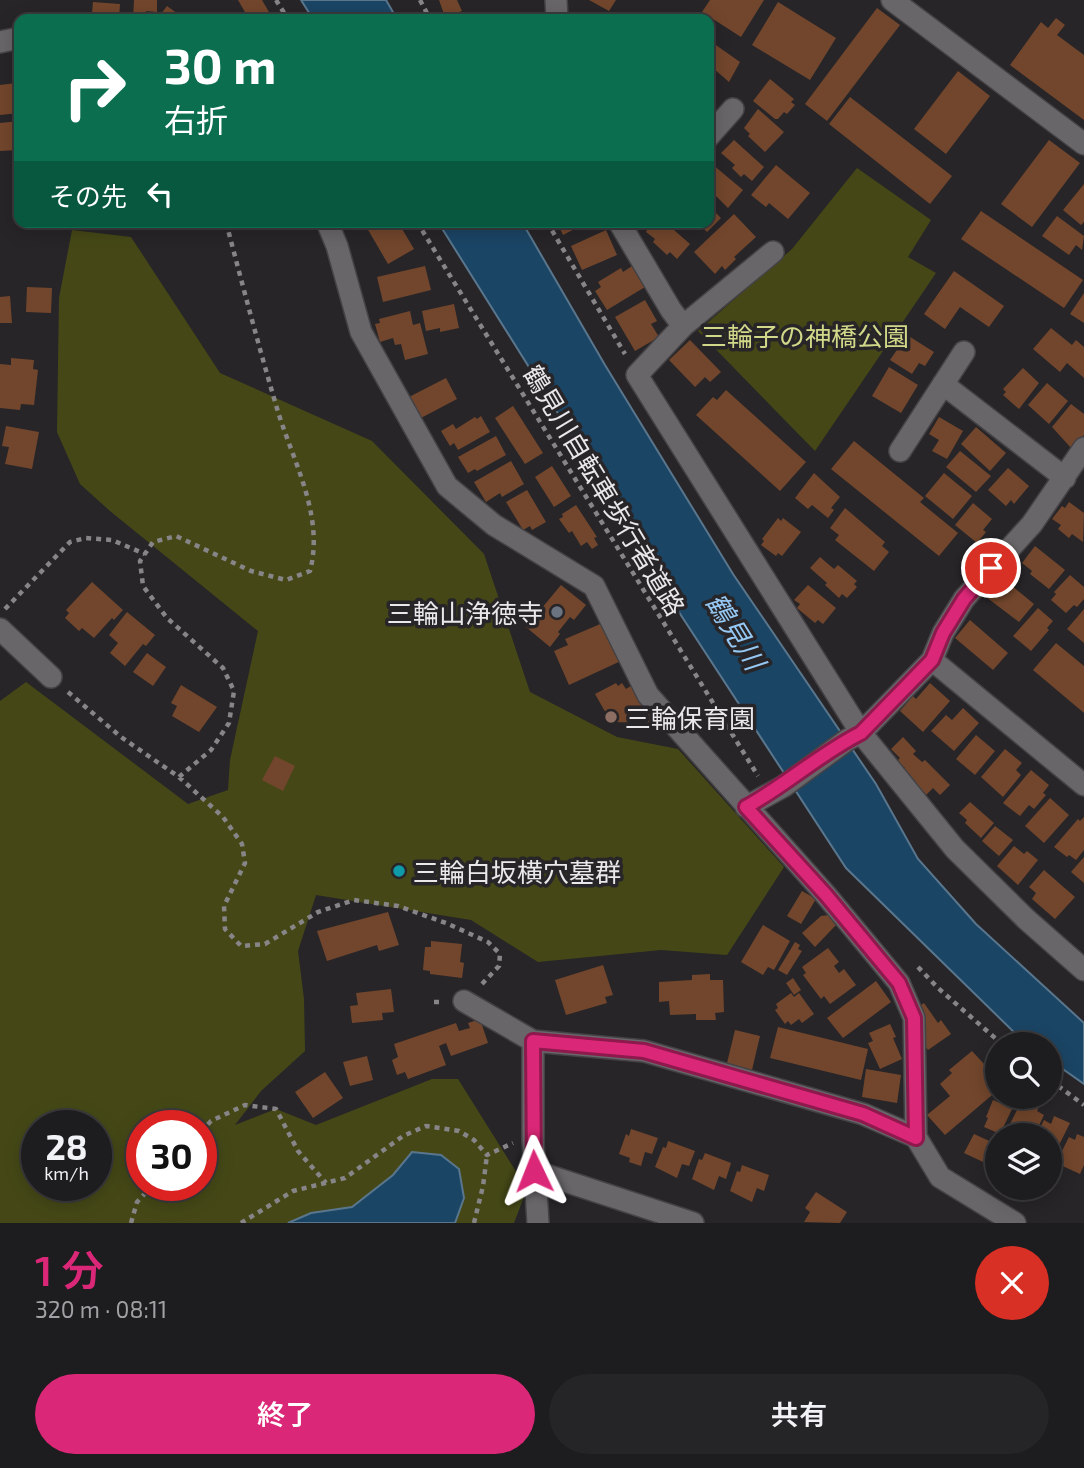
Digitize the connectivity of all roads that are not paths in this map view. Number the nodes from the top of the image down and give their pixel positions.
1 (892, 0) edge
2 (733, 109) dead end
3 (714, 130) edge
4 (1084, 144) edge
5 (330, 228) edge
6 (625, 228) edge
7 (773, 252) dead end
8 (683, 326) junction
9 (964, 352) dead end
10 (943, 384) junction
11 (1084, 448) edge
12 (900, 451) dead end
13 (1065, 478) junction
14 (0, 629) edge
15 (932, 660) junction
16 (51, 677) road end
17 (854, 737) junction
18 (1084, 785) edge
19 (746, 807) junction
20 (1078, 965) edge
21 (464, 1001) road end
22 (533, 1041) junction
23 (916, 1138) junction
24 (534, 1171) junction
25 (538, 1223) edge
26 (693, 1223) edge
27 (1014, 1223) edge

1 - 4 street
2 - 3 street
5 - 19 street
6 - 8 street
7 - 8 street
8 - 17 street
9 - 10 street
10 - 12 street
10 - 13 street
11 - 13 street
13 - 15 street
14 - 16 street
15 - 17 street
15 - 18 street
17 - 19 street
17 - 20 street
19 - 23 street
21 - 22 street
22 - 23 street
22 - 24 street
23 - 27 street
24 - 25 street
24 - 26 street

